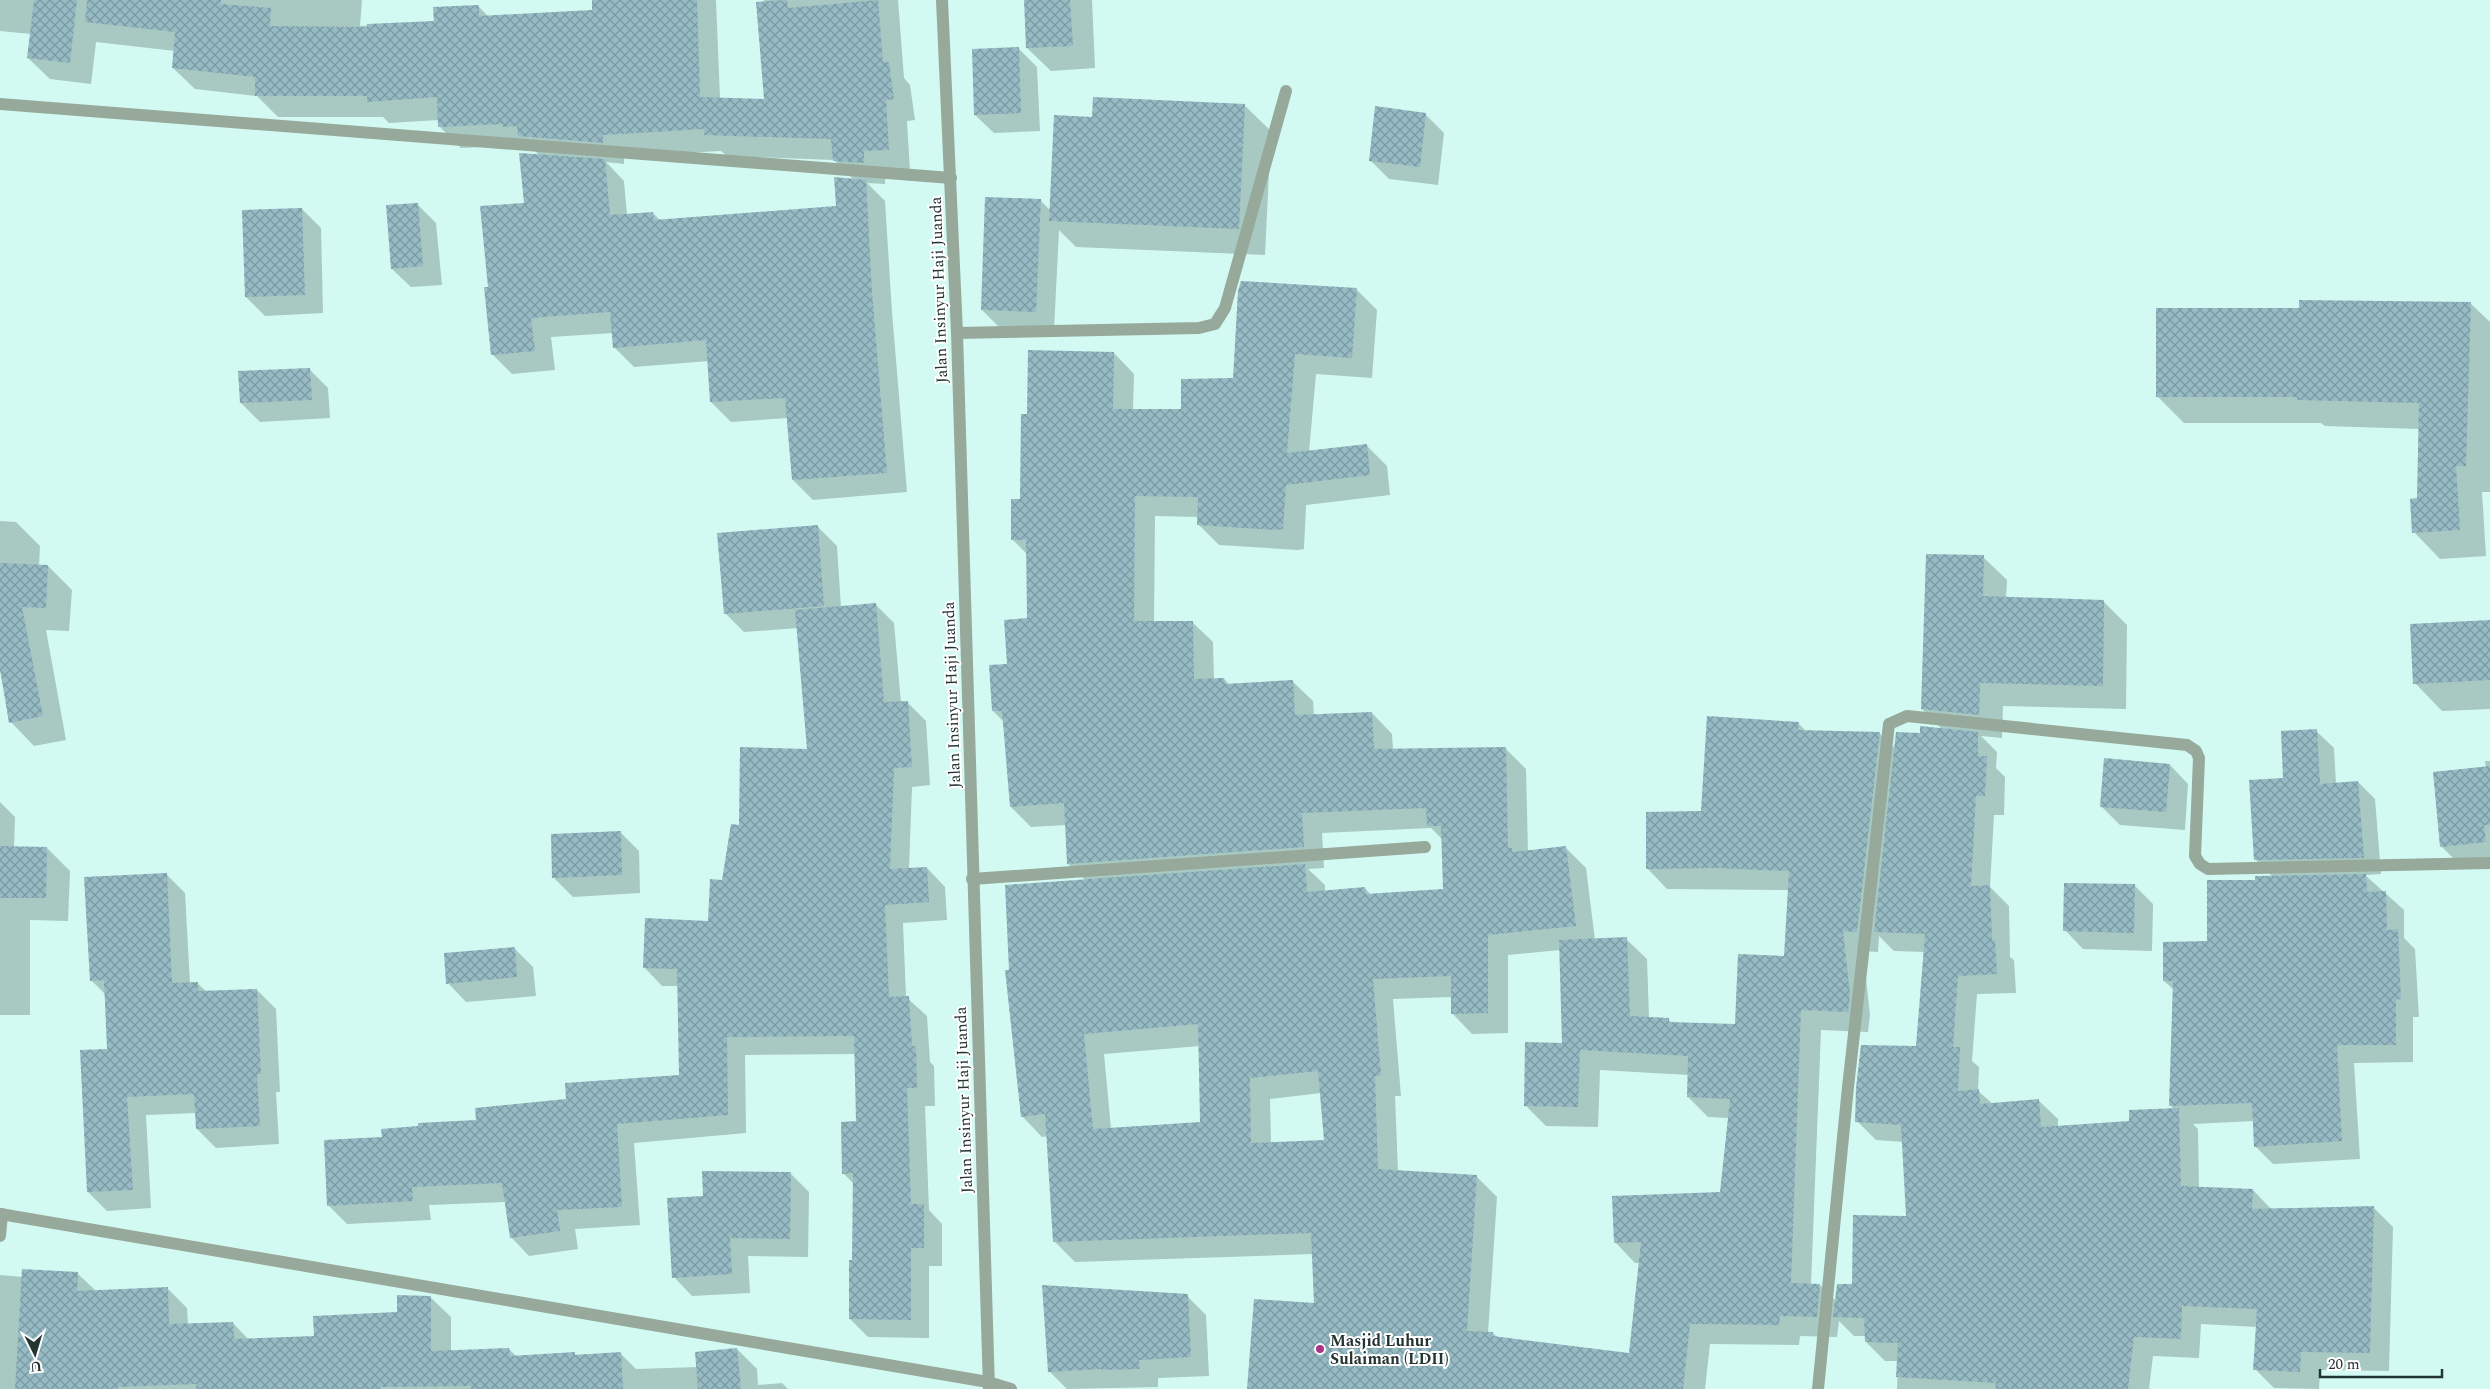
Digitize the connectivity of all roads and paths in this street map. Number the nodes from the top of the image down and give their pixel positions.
1 (942, 0) edge
2 (1286, 91) dead end
3 (0, 104) edge
4 (951, 178) junction
5 (957, 333) junction
6 (1425, 847) dead end
7 (2490, 863) edge
8 (972, 879) junction
9 (1, 1214) edge
10 (0, 1236) edge
11 (989, 1386) edge
12 (1011, 1389) edge
13 (1818, 1389) edge

1 - 4 street, Jalan Insinyur Haji Juanda
2 - 5 street
3 - 4 street
4 - 5 street, Jalan Insinyur Haji Juanda
5 - 8 street, Jalan Insinyur Haji Juanda
6 - 8 street
7 - 13 street
8 - 11 street, Jalan Insinyur Haji Juanda
9 - 10 street
9 - 11 street
11 - 12 street

